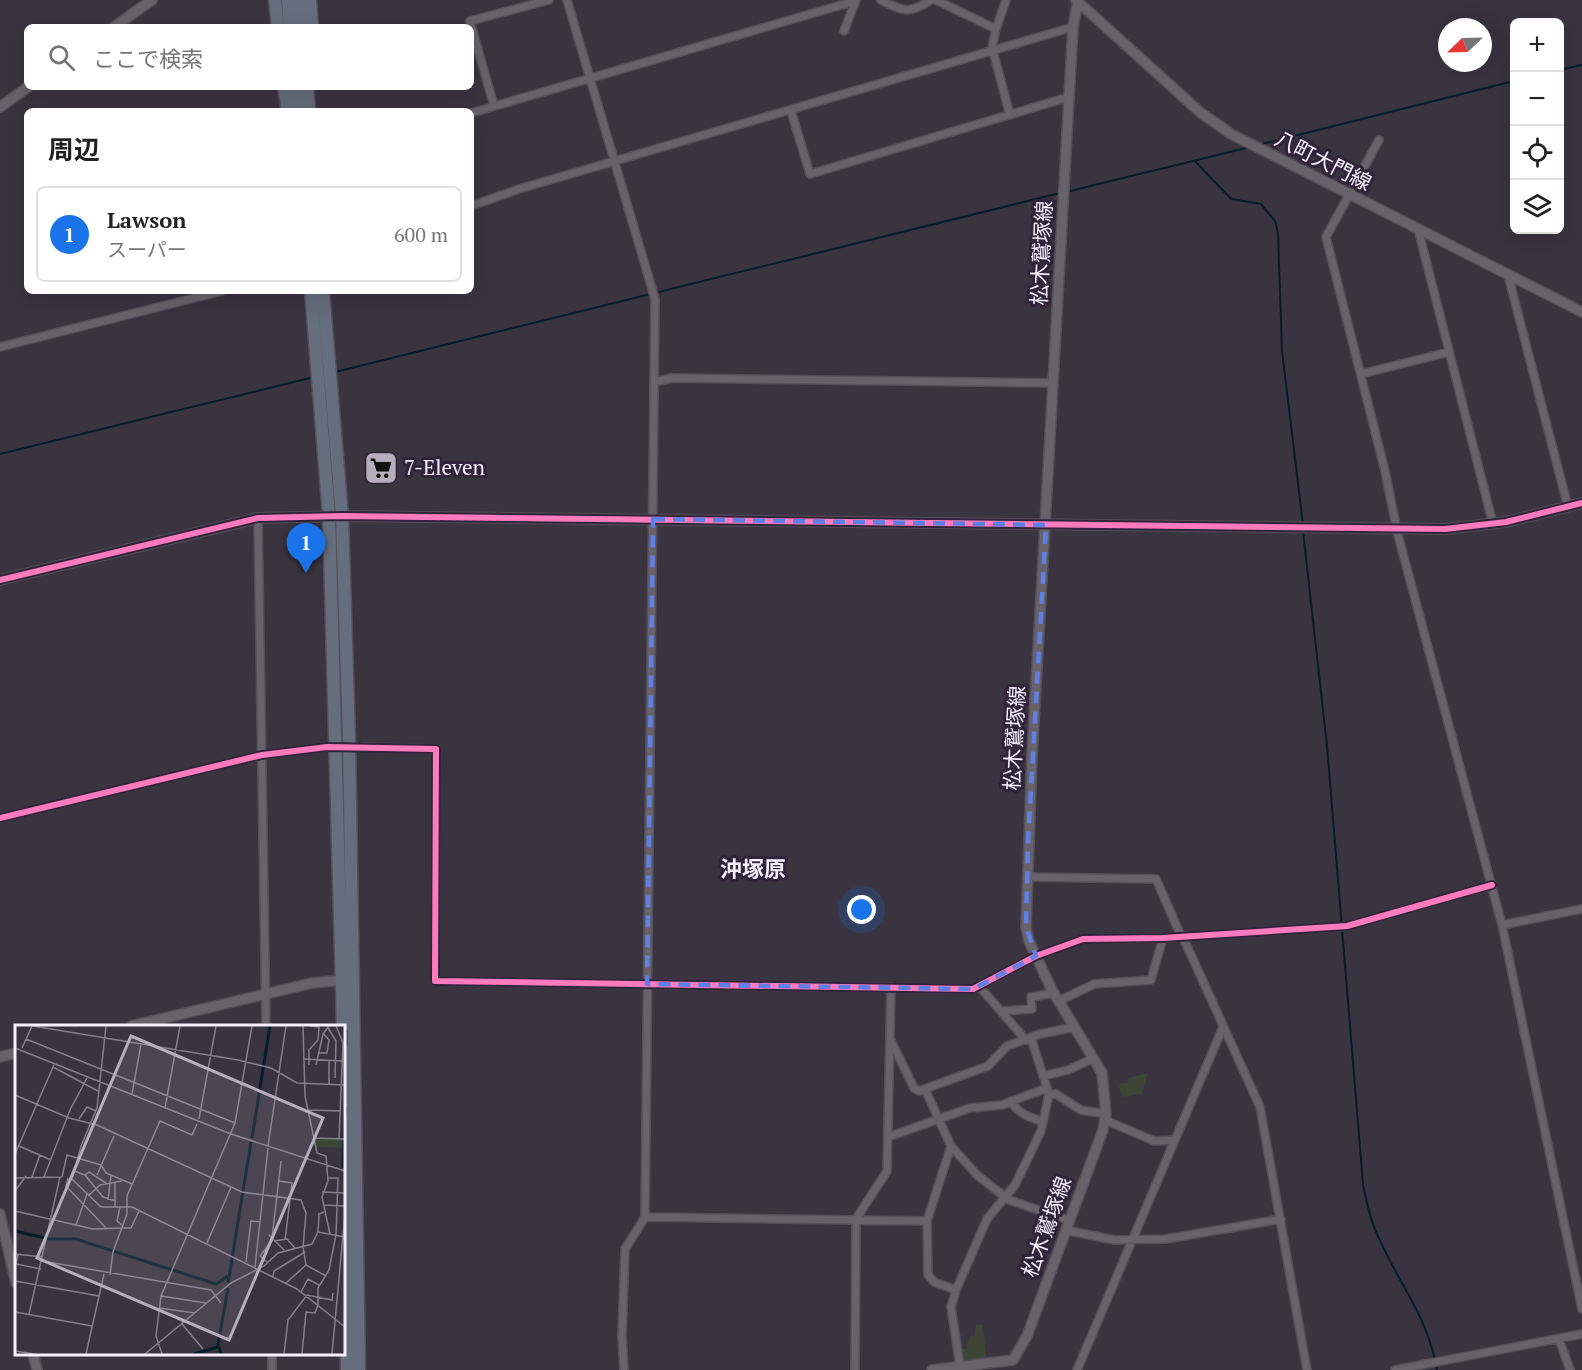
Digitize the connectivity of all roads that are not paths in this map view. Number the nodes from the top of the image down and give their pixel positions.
1 (275, 0) edge
2 (288, 0) edge
3 (300, 0) edge
4 (310, 0) edge
5 (549, 0) edge
6 (567, 0) edge
7 (855, 0) edge
8 (881, 0) edge
9 (931, 0) edge
10 (936, 0) edge
11 (1005, 0) edge
12 (1078, 0) edge
13 (147, 2) edge
14 (922, 3) edge
15 (118, 24) edge
16 (278, 24) edge
17 (290, 24) edge
18 (302, 24) edge
19 (312, 24) edge
20 (471, 24) edge
21 (1073, 27) junction
22 (996, 29) junction
23 (844, 31) dead end
24 (474, 35) edge
25 (992, 52) junction
26 (591, 77) junction
27 (24, 90) edge
28 (284, 90) edge
29 (296, 90) edge
30 (308, 90) edge
31 (315, 90) edge
32 (1070, 97) junction
33 (494, 106) junction
34 (0, 107) edge
35 (288, 108) edge
36 (297, 108) edge
37 (309, 108) edge
38 (316, 108) edge
39 (790, 111) junction
40 (474, 112) edge
41 (1010, 116) junction
42 (1379, 140) dead end
43 (614, 162) junction
44 (1351, 195) junction
45 (474, 205) edge
46 (1418, 229) junction
47 (1508, 275) junction
48 (210, 294) edge
49 (312, 294) edge
50 (323, 294) edge
51 (1582, 312) edge
52 (321, 340) junction
53 (0, 347) edge
54 (1449, 352) junction
55 (1361, 374) junction
56 (654, 382) junction
57 (1053, 383) junction
58 (1582, 503) edge
59 (1568, 507) junction
60 (336, 516) junction
61 (258, 518) junction
62 (653, 519) junction
63 (1493, 524) junction
64 (1046, 525) junction
65 (1396, 529) junction
66 (0, 580) edge
67 (327, 747) dead end
68 (363, 747) dead end
69 (262, 755) junction
70 (0, 818) edge
71 (1027, 876) junction
72 (1492, 885) junction
73 (1582, 909) edge
74 (1502, 925) junction
75 (1182, 935) junction
76 (1163, 938) junction
77 (1036, 956) junction
78 (342, 980) junction
79 (647, 984) junction
80 (979, 986) junction
81 (891, 987) junction
82 (266, 994) junction
83 (1056, 997) junction
84 (1001, 1011) junction
85 (135, 1025) edge
86 (266, 1025) edge
87 (343, 1025) edge
88 (1075, 1027) junction
89 (1223, 1027) junction
90 (1028, 1039) junction
91 (891, 1041) junction
92 (15, 1053) edge
93 (0, 1057) edge
94 (1094, 1058) junction
95 (1043, 1076) junction
96 (924, 1089) junction
97 (1048, 1091) junction
98 (1011, 1101) junction
99 (1106, 1117) junction
100 (939, 1120) junction
101 (1041, 1121) junction
102 (888, 1137) junction
103 (1174, 1140) junction
104 (951, 1146) junction
105 (1005, 1196) junction
106 (0, 1214) edge
107 (345, 1214) edge
108 (645, 1217) junction
109 (856, 1219) junction
110 (1281, 1219) junction
111 (927, 1221) junction
112 (1067, 1225) junction
113 (1132, 1240) junction
114 (15, 1279) edge
115 (956, 1290) junction
116 (1582, 1309) edge
117 (1582, 1334) edge
118 (1559, 1339) junction
119 (33, 1355) edge
120 (1014, 1365) edge
121 (960, 1366) junction
122 (37, 1370) edge
123 (347, 1370) edge
124 (359, 1370) edge
125 (624, 1370) edge
126 (855, 1370) edge
127 (932, 1370) edge
128 (1077, 1370) edge
129 (1307, 1370) edge
130 (1395, 1370) edge
131 (1570, 1370) edge

1 - 16 highway
2 - 17 highway
3 - 18 highway
4 - 19 highway
5 - 20 street
6 - 26 street
7 - 23 street
7 - 26 street
8 - 14 street
9 - 14 street
10 - 22 street
11 - 22 street
12 - 21 main road, 松木鷲塚線
12 - 44 main road, 八町大門線
13 - 15 main road
21 - 25 street
21 - 32 main road, 松木鷲塚線
22 - 25 street
24 - 33 street
25 - 39 street
25 - 41 street
26 - 33 street
26 - 43 street
27 - 34 main road
28 - 35 highway
29 - 36 highway
30 - 37 highway
31 - 38 highway
32 - 41 street
32 - 57 main road, 松木鷲塚線
33 - 40 street
39 - 41 street
39 - 43 street
42 - 44 street
43 - 45 street
43 - 56 street
44 - 46 main road, 八町大門線
44 - 55 street
46 - 47 main road, 八町大門線
46 - 54 street
47 - 51 main road, 八町大門線
47 - 59 street
48 - 53 street
49 - 52 highway
50 - 52 highway
52 - 60 highway
54 - 55 street
54 - 63 street
55 - 65 street
56 - 57 street
56 - 62 street
57 - 64 main road, 松木鷲塚線
58 - 59 main road
59 - 63 main road
60 - 61 main road
60 - 62 main road
60 - 78 highway
60 - 124 highway
61 - 66 main road
61 - 69 street
62 - 64 main road
62 - 79 street
63 - 65 main road
64 - 65 main road
64 - 71 main road, 松木鷲塚線
65 - 72 street
67 - 69 street
68 - 79 street
69 - 70 street
69 - 82 street
71 - 75 street
71 - 77 main road, 松木鷲塚線
72 - 74 street
72 - 75 street
73 - 74 street
74 - 116 street
75 - 76 street
75 - 89 street
76 - 77 street
76 - 83 street
77 - 80 street
77 - 83 main road, 松木鷲塚線
78 - 82 main road
78 - 87 highway
79 - 81 street
79 - 108 street
80 - 81 street
80 - 84 street
81 - 91 street
82 - 85 main road
82 - 86 street
83 - 84 street
83 - 88 main road, 松木鷲塚線
84 - 90 street
88 - 90 street
88 - 94 main road, 松木鷲塚線
89 - 103 street
89 - 110 street
90 - 95 street
90 - 96 street
91 - 96 street
91 - 102 street
92 - 93 main road
94 - 95 street
94 - 99 main road, 松木鷲塚線
95 - 97 street
96 - 100 street
97 - 98 street
97 - 99 street
97 - 101 street
98 - 100 street
98 - 101 street
99 - 103 street
99 - 112 main road, 松木鷲塚線
100 - 102 street
100 - 104 street
101 - 105 street
102 - 109 street
103 - 113 street
104 - 105 street
104 - 111 street
105 - 112 street
105 - 115 street
106 - 114 main road
107 - 123 highway
108 - 109 street
108 - 125 street
109 - 111 street
109 - 126 street
110 - 113 street
110 - 129 street
111 - 115 street
112 - 113 street
112 - 120 main road, 松木鷲塚線
113 - 128 street
115 - 121 street
117 - 118 street
118 - 130 street
118 - 131 street
119 - 122 main road
120 - 121 main road, 松木鷲塚線
121 - 127 main road, 松木鷲塚線

